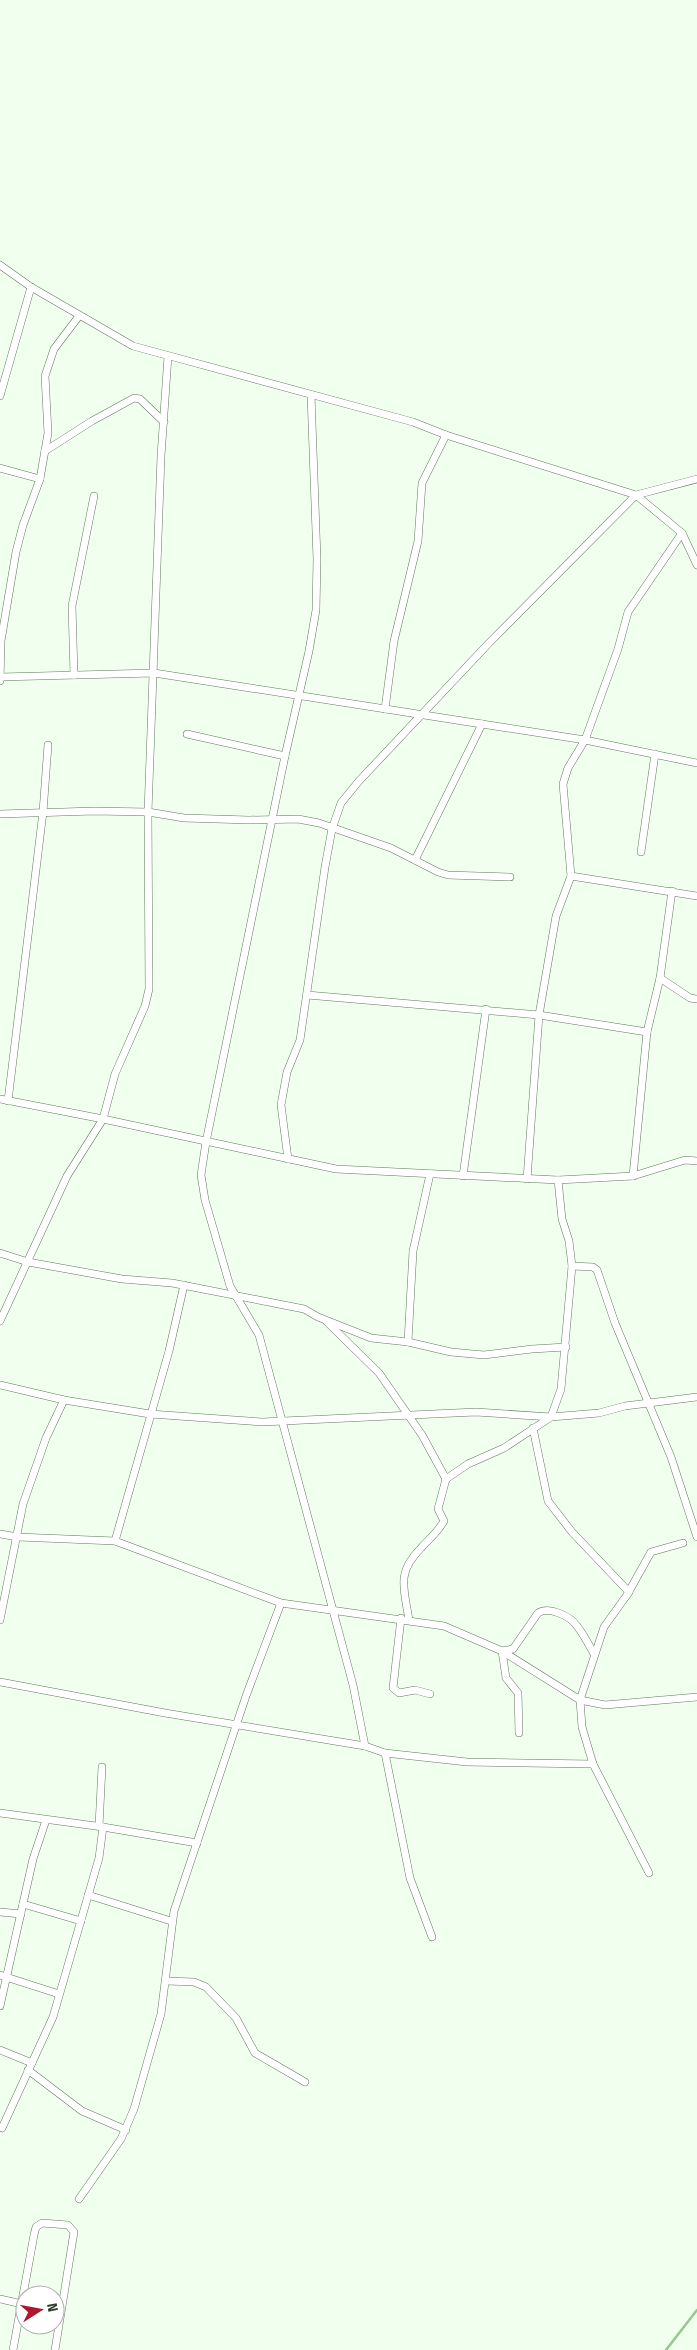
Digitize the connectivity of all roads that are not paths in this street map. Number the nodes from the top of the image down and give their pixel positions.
1 (0, 265) edge
2 (31, 287) junction
3 (79, 316) junction
4 (168, 356) junction
5 (311, 395) junction
6 (0, 396) edge
7 (164, 422) junction
8 (446, 435) junction
9 (45, 451) junction
10 (0, 468) edge
11 (40, 479) junction
12 (697, 479) edge
13 (636, 495) junction
14 (94, 496) dead end
15 (682, 533) junction
16 (697, 565) edge
17 (154, 673) junction
18 (74, 675) junction
19 (0, 678) edge
20 (300, 696) junction
21 (385, 709) junction
22 (422, 714) junction
23 (482, 724) junction
24 (187, 734) dead end
25 (585, 740) junction
26 (48, 745) dead end
27 (655, 754) junction
28 (285, 756) junction
29 (697, 763) edge
30 (43, 812) junction
31 (148, 812) junction
32 (0, 814) edge
33 (274, 820) junction
34 (332, 829) junction
35 (641, 852) dead end
36 (415, 860) junction
37 (571, 876) junction
38 (510, 877) dead end
39 (672, 891) junction
40 (697, 896) edge
41 (660, 978) junction
42 (307, 995) junction
43 (697, 999) edge
44 (486, 1009) junction
45 (539, 1015) junction
46 (647, 1032) junction
47 (4, 1100) edge
48 (103, 1119) junction
49 (206, 1142) junction
50 (288, 1159) junction
51 (697, 1161) edge
52 (430, 1174) junction
53 (464, 1176) junction
54 (633, 1176) junction
55 (527, 1179) junction
56 (558, 1180) junction
57 (0, 1253) edge
58 (28, 1262) junction
59 (572, 1266) junction
60 (184, 1285) junction
61 (237, 1295) junction
62 (325, 1320) junction
63 (0, 1321) edge
64 (408, 1342) junction
65 (566, 1348) junction
66 (0, 1386) edge
67 (697, 1397) edge
68 (64, 1400) junction
69 (648, 1403) junction
70 (150, 1414) junction
71 (406, 1414) junction
72 (551, 1417) junction
73 (282, 1422) junction
74 (533, 1428) junction
75 (446, 1479) junction
76 (0, 1534) edge
77 (18, 1537) junction
78 (697, 1537) edge
79 (115, 1541) junction
80 (683, 1543) dead end
81 (629, 1592) junction
82 (281, 1603) junction
83 (332, 1611) junction
84 (400, 1618) junction
85 (0, 1620) edge
86 (409, 1620) junction
87 (502, 1651) junction
88 (594, 1654) junction
89 (0, 1682) edge
90 (430, 1694) dead end
91 (697, 1697) edge
92 (580, 1700) junction
93 (236, 1724) junction
94 (519, 1734) dead end
95 (365, 1746) junction
96 (385, 1754) junction
97 (593, 1764) junction
98 (102, 1767) dead end
99 (0, 1813) edge
100 (46, 1820) junction
101 (101, 1827) junction
102 (197, 1843) junction
103 (649, 1873) dead end
104 (88, 1895) junction
105 (23, 1904) junction
106 (0, 1912) edge
107 (21, 1914) junction
108 (81, 1921) junction
109 (171, 1921) junction
110 (432, 1937) dead end
111 (0, 1975) edge
112 (8, 1977) junction
113 (167, 1981) junction
114 (59, 1994) junction
115 (0, 2006) edge
116 (0, 2050) edge
117 (30, 2066) junction
118 (304, 2082) dead end
119 (2, 2128) dead end
120 (126, 2130) junction
121 (79, 2199) dead end
122 (25, 2285) edge
123 (65, 2288) edge
124 (0, 2299) edge
125 (15, 2302) edge
126 (16, 2335) edge
127 (57, 2335) edge
128 (13, 2350) edge
129 (55, 2350) edge

1 - 2 street
2 - 3 street
2 - 6 street
3 - 4 street
3 - 9 street
4 - 5 street
4 - 7 street
5 - 8 street
5 - 20 street
7 - 9 street
7 - 17 street
8 - 13 street
8 - 21 street
9 - 11 street
10 - 11 street
11 - 19 street
12 - 13 street
13 - 15 street
13 - 22 street
14 - 18 street
15 - 16 street
15 - 25 street
17 - 18 street
17 - 20 street
17 - 31 street
18 - 19 street
20 - 21 street
20 - 28 street
21 - 22 street
22 - 23 street
22 - 34 street
23 - 25 street
23 - 36 street
24 - 28 street
25 - 27 street
25 - 37 street
26 - 30 street
27 - 29 street
27 - 35 street
28 - 33 street
30 - 31 street
30 - 32 street
30 - 47 street
31 - 33 street
31 - 48 street
33 - 34 street
33 - 49 street
34 - 36 street
34 - 42 street
36 - 38 street
37 - 39 street
37 - 45 street
39 - 40 street
39 - 41 street
41 - 43 street
41 - 46 street
42 - 44 street
42 - 50 street
44 - 45 street
44 - 53 street
45 - 46 street
45 - 55 street
46 - 54 street
47 - 48 street
48 - 49 street
48 - 58 street
49 - 50 street
49 - 61 street
50 - 52 street
51 - 54 street
52 - 53 street
52 - 64 street
53 - 55 street
54 - 56 street
55 - 56 street
56 - 59 street
57 - 58 street
58 - 60 street
58 - 63 street
59 - 65 street
59 - 69 street
60 - 61 street
60 - 70 street
61 - 62 street
61 - 73 street
62 - 64 street
62 - 71 street
64 - 65 street
65 - 72 street
66 - 68 street
67 - 69 street
68 - 70 street
68 - 77 street
69 - 72 street
69 - 78 street
70 - 73 street
70 - 79 street
71 - 72 street
71 - 73 street
71 - 75 street
72 - 74 street
73 - 83 street
74 - 75 street
74 - 81 street
75 - 86 street
76 - 77 street
77 - 79 street
77 - 85 street
79 - 82 street
80 - 81 street
81 - 88 street
82 - 83 street
82 - 93 street
83 - 84 street
83 - 95 street
84 - 86 street
84 - 90 street
86 - 87 street
87 - 88 street
87 - 92 street
87 - 94 street
88 - 92 street
89 - 93 street
91 - 92 street
92 - 97 street
93 - 95 street
93 - 102 street
95 - 96 street
96 - 97 street
96 - 110 street
97 - 103 street
98 - 101 street
99 - 100 street
100 - 101 street
100 - 105 street
101 - 102 street
101 - 104 street
102 - 109 street
104 - 108 street
104 - 109 street
105 - 107 street
105 - 108 street
106 - 107 street
107 - 112 street
108 - 114 street
109 - 113 street
111 - 112 street
112 - 114 street
112 - 115 street
113 - 118 street
113 - 120 street
114 - 117 street
116 - 117 street
117 - 119 street
117 - 120 street
120 - 121 street
122 - 123 street
124 - 125 street
126 - 128 street
127 - 129 street

